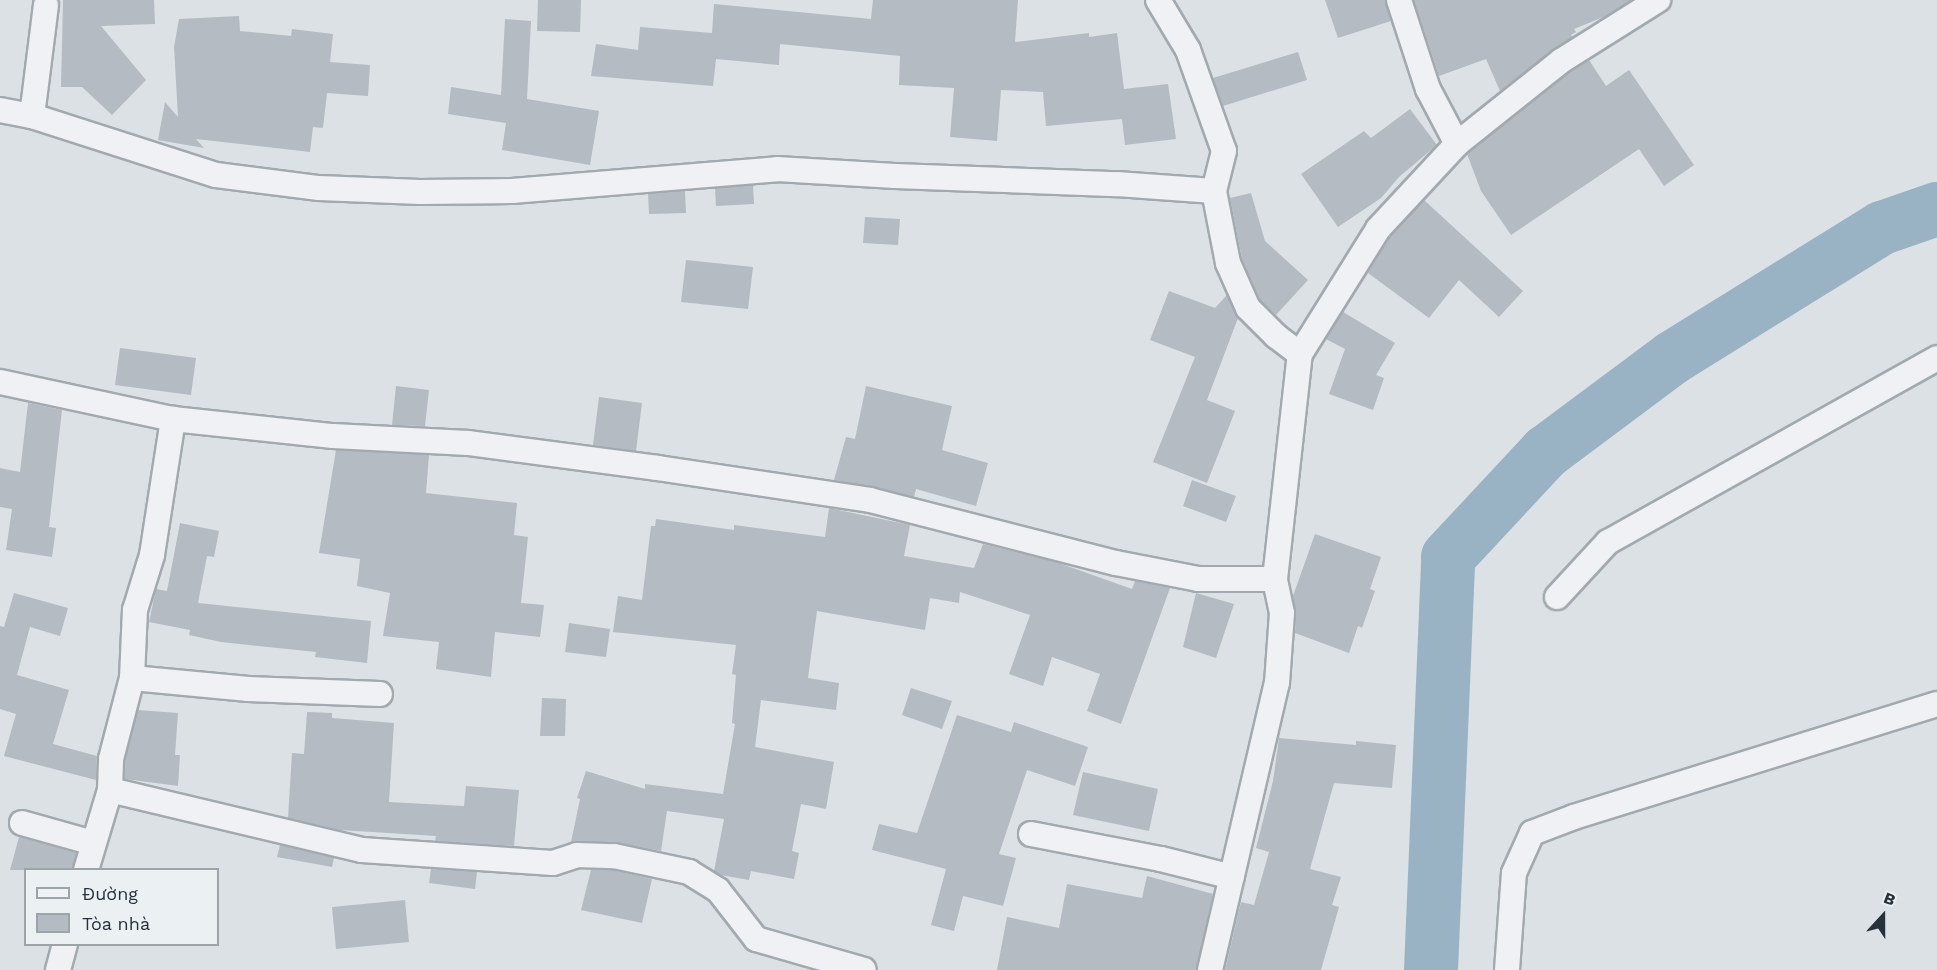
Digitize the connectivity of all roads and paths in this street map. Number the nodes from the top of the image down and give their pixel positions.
1 (1158, 0) edge
2 (1399, 0) edge
3 (1658, 0) edge
4 (46, 5) dead end
5 (0, 110) edge
6 (32, 116) junction
7 (1457, 144) junction
8 (1214, 191) junction
9 (1300, 354) junction
10 (1937, 358) edge
11 (0, 382) edge
12 (172, 419) junction
13 (1275, 579) junction
14 (1557, 597) dead end
15 (132, 678) junction
16 (380, 694) dead end
17 (1937, 704) edge
18 (110, 790) junction
19 (22, 823) dead end
20 (1031, 834) dead end
21 (93, 843) junction
22 (87, 868) edge
23 (1232, 877) junction
24 (65, 946) edge
25 (58, 970) edge
26 (864, 970) edge
27 (1210, 970) edge
28 (1506, 970) edge

1 - 8 street
2 - 7 street
3 - 7 street
4 - 6 street
5 - 6 street
6 - 8 street
7 - 9 street
8 - 9 street
9 - 13 street
10 - 14 street
11 - 12 street
12 - 13 street
12 - 15 street
13 - 23 street
15 - 16 street
15 - 18 street
17 - 28 street
18 - 21 street
18 - 26 street
19 - 21 street
20 - 23 street
21 - 22 street
23 - 27 street
24 - 25 street

